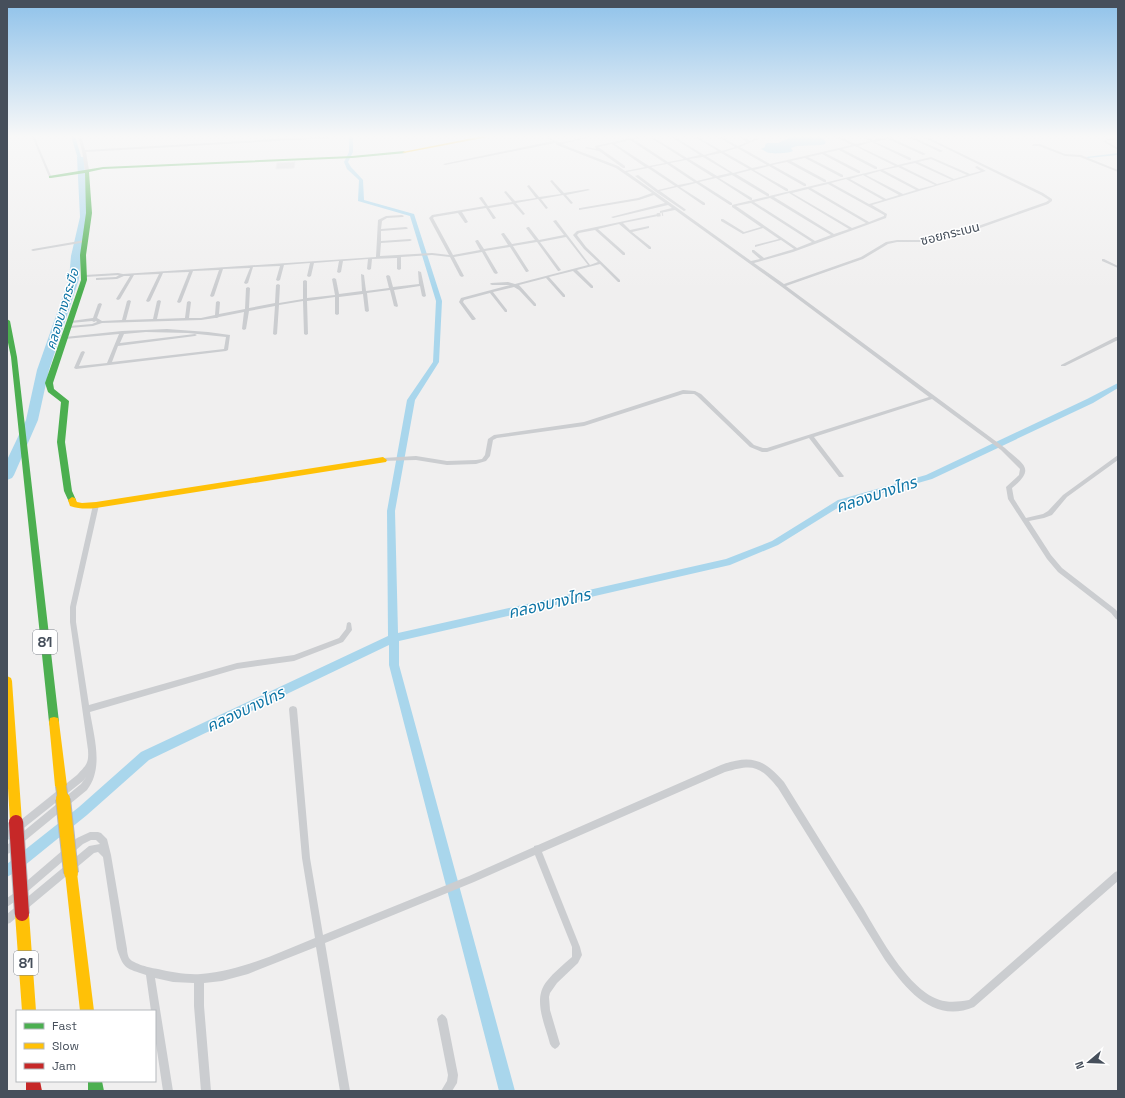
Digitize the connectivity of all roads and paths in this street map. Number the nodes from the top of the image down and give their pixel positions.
1 (88, 187) edge
2 (530, 187) edge
3 (558, 187) edge
4 (644, 187) edge
5 (652, 187) edge
6 (672, 187) edge
7 (679, 187) edge
8 (705, 187) edge
9 (730, 187) edge
10 (755, 187) edge
11 (782, 187) edge
12 (802, 187) edge
13 (809, 187) edge
14 (836, 187) edge
15 (863, 187) edge
16 (888, 187) edge
17 (913, 187) edge
18 (926, 187) edge
19 (1028, 187) edge
20 (588, 190) dead end
21 (918, 190) junction
22 (657, 191) junction
23 (788, 191) junction
24 (506, 192) dead end
25 (564, 194) junction
26 (653, 194) junction
27 (902, 195) junction
28 (769, 196) junction
29 (481, 198) dead end
30 (539, 198) junction
31 (886, 200) junction
32 (751, 201) junction
33 (514, 202) junction
34 (571, 203) dead end
35 (667, 204) junction
36 (704, 204) dead end
37 (731, 204) dead end
38 (869, 205) junction
39 (486, 207) junction
40 (546, 208) dead end
41 (580, 209) dead end
42 (675, 210) junction
43 (684, 210) dead end
44 (459, 211) junction
45 (662, 213) tunnel mouth
46 (523, 214) dead end
47 (656, 214) tunnel mouth
48 (402, 216) dead end
49 (612, 217) dead end
50 (494, 218) dead end
51 (722, 220) dead end
52 (554, 221) dead end
53 (630, 221) junction
54 (466, 222) dead end
55 (620, 223) junction
56 (869, 223) junction
57 (648, 227) dead end
58 (764, 227) junction
59 (406, 228) dead end
60 (528, 228) dead end
61 (596, 229) junction
62 (640, 229) junction
63 (852, 229) junction
64 (380, 230) junction
65 (630, 231) junction
66 (503, 234) dead end
67 (834, 235) junction
68 (566, 236) junction
69 (782, 239) junction
70 (410, 240) dead end
71 (84, 241) junction
72 (477, 241) dead end
73 (538, 241) junction
74 (379, 242) junction
75 (814, 242) junction
76 (511, 246) junction
77 (756, 246) dead end
78 (448, 247) junction
79 (650, 248) dead end
80 (796, 249) junction
81 (33, 250) dead end
82 (483, 251) junction
83 (753, 251) dead end
84 (432, 254) junction
85 (624, 254) dead end
86 (399, 256) junction
87 (452, 256) junction
88 (370, 258) junction
89 (378, 258) junction
90 (764, 259) junction
91 (341, 260) junction
92 (1103, 260) dead end
93 (312, 262) junction
94 (600, 263) junction
95 (750, 263) junction
96 (282, 264) junction
97 (588, 264) dead end
98 (252, 266) junction
99 (1118, 267) edge
100 (222, 268) junction
101 (369, 269) dead end
102 (399, 269) dead end
103 (192, 270) junction
104 (559, 270) dead end
105 (574, 270) junction
106 (162, 272) junction
107 (339, 272) dead end
108 (419, 272) dead end
109 (527, 272) dead end
110 (496, 273) dead end
111 (133, 274) junction
112 (362, 274) dead end
113 (309, 276) dead end
114 (388, 276) dead end
115 (462, 276) dead end
116 (547, 277) junction
117 (85, 278) junction
118 (334, 278) dead end
119 (278, 280) dead end
120 (306, 281) dead end
121 (619, 281) dead end
122 (246, 283) dead end
123 (492, 284) dead end
124 (278, 285) dead end
125 (421, 285) junction
126 (517, 285) junction
127 (783, 286) junction
128 (592, 287) dead end
129 (248, 288) dead end
130 (392, 288) junction
131 (365, 291) junction
132 (491, 292) junction
133 (337, 295) junction
134 (212, 296) dead end
135 (424, 296) dead end
136 (564, 296) dead end
137 (118, 299) dead end
138 (306, 299) junction
139 (130, 301) dead end
140 (148, 301) dead end
141 (159, 301) dead end
142 (179, 302) dead end
143 (189, 302) dead end
144 (218, 302) dead end
145 (100, 304) dead end
146 (277, 304) junction
147 (534, 305) dead end
148 (396, 306) dead end
149 (247, 309) junction
150 (367, 311) dead end
151 (506, 311) dead end
152 (337, 314) dead end
153 (217, 316) junction
154 (95, 319) junction
155 (187, 319) junction
156 (474, 319) dead end
157 (155, 320) junction
158 (7, 321) edge
159 (124, 321) junction
160 (101, 322) junction
161 (70, 324) junction
162 (92, 325) junction
163 (244, 328) dead end
164 (122, 332) junction
165 (214, 333) junction
166 (275, 334) dead end
167 (306, 334) dead end
168 (65, 338) junction
169 (1118, 338) edge
170 (117, 345) junction
171 (83, 352) dead end
172 (109, 364) junction
173 (1064, 365) dead end
174 (934, 397) junction
175 (811, 437) junction
176 (1118, 457) edge
177 (383, 460) joint
178 (841, 476) dead end
179 (96, 505) junction
180 (1025, 520) junction
181 (1118, 617) edge
182 (349, 625) dead end
183 (7, 681) edge
184 (86, 709) junction
185 (293, 709) dead end
186 (93, 756) junction
187 (7, 836) edge
188 (537, 849) junction
189 (7, 850) edge
190 (108, 855) junction
191 (1118, 875) edge
192 (7, 903) edge
193 (7, 920) edge
194 (320, 941) junction
195 (150, 972) junction
196 (199, 979) junction
197 (29, 1010) edge
198 (87, 1010) edge
199 (156, 1010) edge
200 (156, 1012) edge
201 (442, 1019) dead end
202 (555, 1044) dead end
203 (168, 1091) edge
204 (206, 1091) edge
205 (345, 1091) edge
206 (446, 1091) edge

1 - 71 main road
2 - 30 street
3 - 25 street
4 - 26 street
5 - 22 street
6 - 22 street
7 - 36 street
8 - 37 street
9 - 32 street
10 - 28 street
11 - 23 street
12 - 23 street
13 - 56 street
14 - 38 street
15 - 31 street
16 - 27 street
17 - 21 street
18 - 21 street
19 - 127 street, ซอยกระเบน
20 - 25 street
21 - 27 street
22 - 43 street
23 - 28 street
23 - 63 street
24 - 33 street
25 - 30 street
25 - 34 street
26 - 35 street
26 - 41 street
27 - 31 street
28 - 32 street
28 - 67 street
29 - 39 street
30 - 33 street
30 - 40 street
31 - 38 street
32 - 58 street
32 - 75 street
33 - 39 street
33 - 46 street
35 - 42 street
35 - 49 street
38 - 56 street
39 - 44 street
39 - 50 street
42 - 45 street
42 - 95 street
44 - 54 street
44 - 78 street
47 - 53 street
48 - 64 street
51 - 58 street
52 - 68 street
53 - 55 street
53 - 62 street
55 - 61 street
55 - 65 street
56 - 63 street
57 - 62 street
58 - 69 street
59 - 64 street
60 - 73 street
61 - 85 street
61 - 94 street
62 - 65 street
63 - 67 street
64 - 74 street
65 - 79 street
66 - 76 street
67 - 75 street
68 - 73 street
68 - 97 street
69 - 77 street
69 - 80 street
70 - 74 street
71 - 81 street
71 - 117 main road
72 - 82 street
73 - 76 street
73 - 104 street
74 - 89 street
75 - 80 street
76 - 82 street
76 - 109 street
78 - 84 street
78 - 87 street
80 - 90 street
82 - 87 street
82 - 110 street
83 - 90 street
84 - 86 street
84 - 87 street
86 - 89 street
86 - 102 street
87 - 115 street
88 - 89 street
88 - 91 street
88 - 101 street
90 - 95 street
91 - 93 street
91 - 107 street
92 - 99 street
93 - 96 street
93 - 113 street
94 - 105 street
94 - 121 street
95 - 127 street
96 - 98 street
96 - 119 street
98 - 100 street
98 - 122 street
100 - 103 street
100 - 134 street
103 - 106 street
103 - 142 street
105 - 116 street
105 - 128 street
106 - 111 street
106 - 140 street
108 - 125 street
111 - 117 street
111 - 137 street
112 - 131 street
114 - 130 street
116 - 126 street
116 - 136 street
117 - 161 main road
118 - 133 street
120 - 138 street
123 - 126 street
124 - 146 street
125 - 130 street
125 - 135 street
126 - 132 street
126 - 147 street
127 - 174 street
129 - 149 street
130 - 131 street
130 - 148 street
131 - 133 street
131 - 150 street
132 - 151 street
132 - 156 street
133 - 138 street
133 - 152 street
138 - 146 street
138 - 167 street
139 - 159 street
141 - 157 street
143 - 155 street
144 - 153 street
145 - 154 street
146 - 149 street
146 - 166 street
149 - 153 street
149 - 163 street
153 - 155 street
154 - 160 street
154 - 161 street
154 - 162 street
155 - 157 street
157 - 159 street
158 - 198 main road, 81, bridge
159 - 160 street
160 - 162 street
161 - 162 street
161 - 168 main road
164 - 165 street
164 - 168 street
164 - 170 street
165 - 170 street
165 - 172 street
168 - 179 main road
169 - 173 street
170 - 172 street
171 - 172 street
174 - 175 street
174 - 180 street
175 - 177 street
175 - 178 street
176 - 180 street
177 - 179 main road
179 - 184 street
180 - 181 street
182 - 184 street
183 - 197 main road, 81, bridge
184 - 186 street
185 - 194 street
186 - 187 street
186 - 189 street
188 - 191 street
188 - 194 street
188 - 202 street
190 - 192 street
190 - 193 street
190 - 195 street
194 - 196 street
194 - 205 street
195 - 196 street
195 - 199 street
196 - 204 street
200 - 203 street
201 - 206 street

